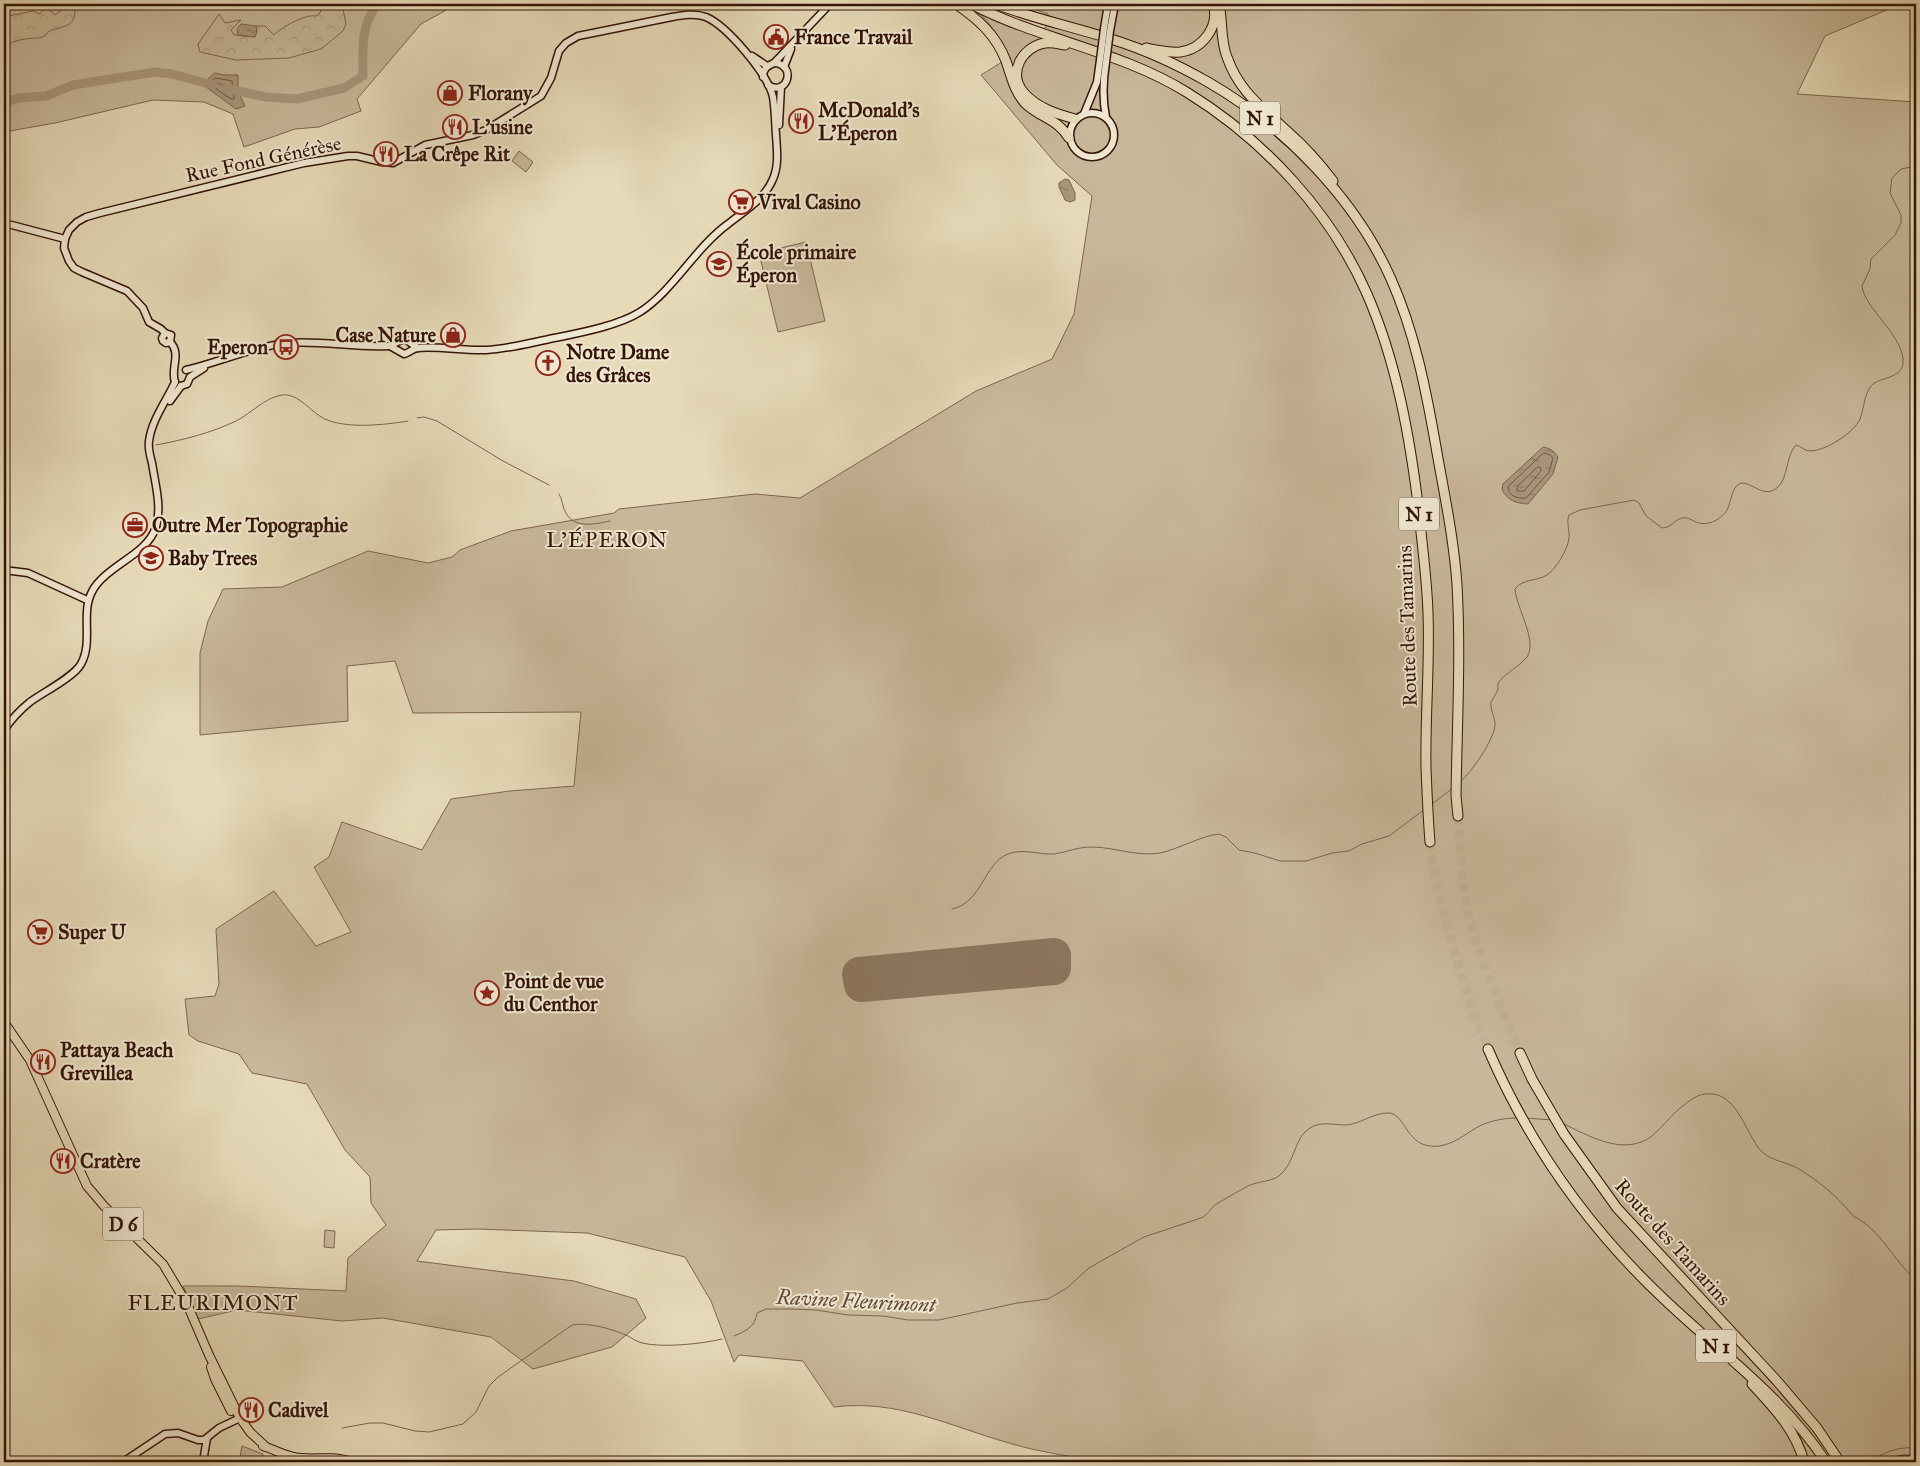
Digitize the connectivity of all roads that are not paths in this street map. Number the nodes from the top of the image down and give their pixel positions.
1 (830, 4) edge
2 (956, 4) edge
3 (971, 4) edge
4 (996, 4) edge
5 (1108, 4) edge
6 (1115, 4) edge
7 (1212, 4) edge
8 (1219, 4) edge
9 (1107, 30) junction
10 (1116, 40) junction
11 (795, 41) junction
12 (747, 52) junction
13 (1103, 61) junction
14 (771, 65) junction
15 (784, 67) junction
16 (763, 77) junction
17 (768, 85) junction
18 (781, 87) junction
19 (1187, 92) junction
20 (1084, 114) junction
21 (1106, 117) junction
22 (1075, 120) junction
23 (1069, 138) junction
24 (777, 143) junction
25 (4, 222) edge
26 (1370, 238) junction
27 (65, 239) junction
28 (397, 346) junction
29 (411, 347) junction
30 (176, 357) junction
31 (210, 365) junction
32 (185, 370) junction
33 (175, 372) junction
34 (190, 377) junction
35 (178, 384) junction
36 (4, 570) edge
37 (88, 600) junction
38 (4, 730) edge
39 (1458, 816) tunnel mouth
40 (1430, 842) tunnel mouth
41 (4, 1022) edge
42 (1488, 1048) tunnel mouth
43 (1520, 1053) tunnel mouth
44 (1717, 1347) junction
45 (238, 1419) junction
46 (1817, 1428) junction
47 (207, 1438) junction
48 (1916, 1461) edge
49 (123, 1462) edge
50 (203, 1462) edge
51 (352, 1462) edge
52 (1804, 1462) edge
53 (1826, 1462) edge
54 (1840, 1462) edge
55 (1846, 1462) edge
56 (1894, 1462) edge

1 - 11 main road
2 - 23 highway
3 - 19 highway, Route des Tamarins / N 1
4 - 10 highway, N 1
5 - 9 main road
6 - 9 main road
7 - 10 highway
8 - 26 highway
9 - 13 main road, bridge
10 - 26 highway, N 1
11 - 14 main road
11 - 15 main road
12 - 14 main road, Rue Fond Générèse
12 - 16 main road, Rue Fond Générèse
12 - 27 main road, Rue Fond Générèse
13 - 20 main road
13 - 21 main road
14 - 15 main road
14 - 16 main road
15 - 18 main road
16 - 17 main road
17 - 18 main road
17 - 24 main road
18 - 24 main road
19 - 22 highway
19 - 40 highway, Route des Tamarins / N 1
20 - 21 main road
20 - 22 main road
21 - 23 main road
22 - 23 main road
24 - 29 main road
25 - 27 main road
26 - 39 highway, N 1
27 - 30 main road
28 - 29 main road
28 - 29 main road
28 - 31 main road
30 - 32 main road
30 - 33 main road
31 - 32 main road
31 - 34 main road
32 - 33 main road
32 - 34 main road
33 - 35 main road
34 - 35 main road
35 - 37 main road
36 - 37 main road
37 - 38 main road
41 - 45 main road, D 6
42 - 44 highway, Route des Tamarins / N 1
43 - 46 highway, Route des Tamarins / N 1
44 - 52 highway
44 - 53 highway, Route des Tamarins / N 1
45 - 47 main road
45 - 51 main road, D 6
46 - 54 highway, Route des Tamarins / N 1
46 - 55 highway
47 - 49 main road
47 - 50 main road
48 - 56 highway

